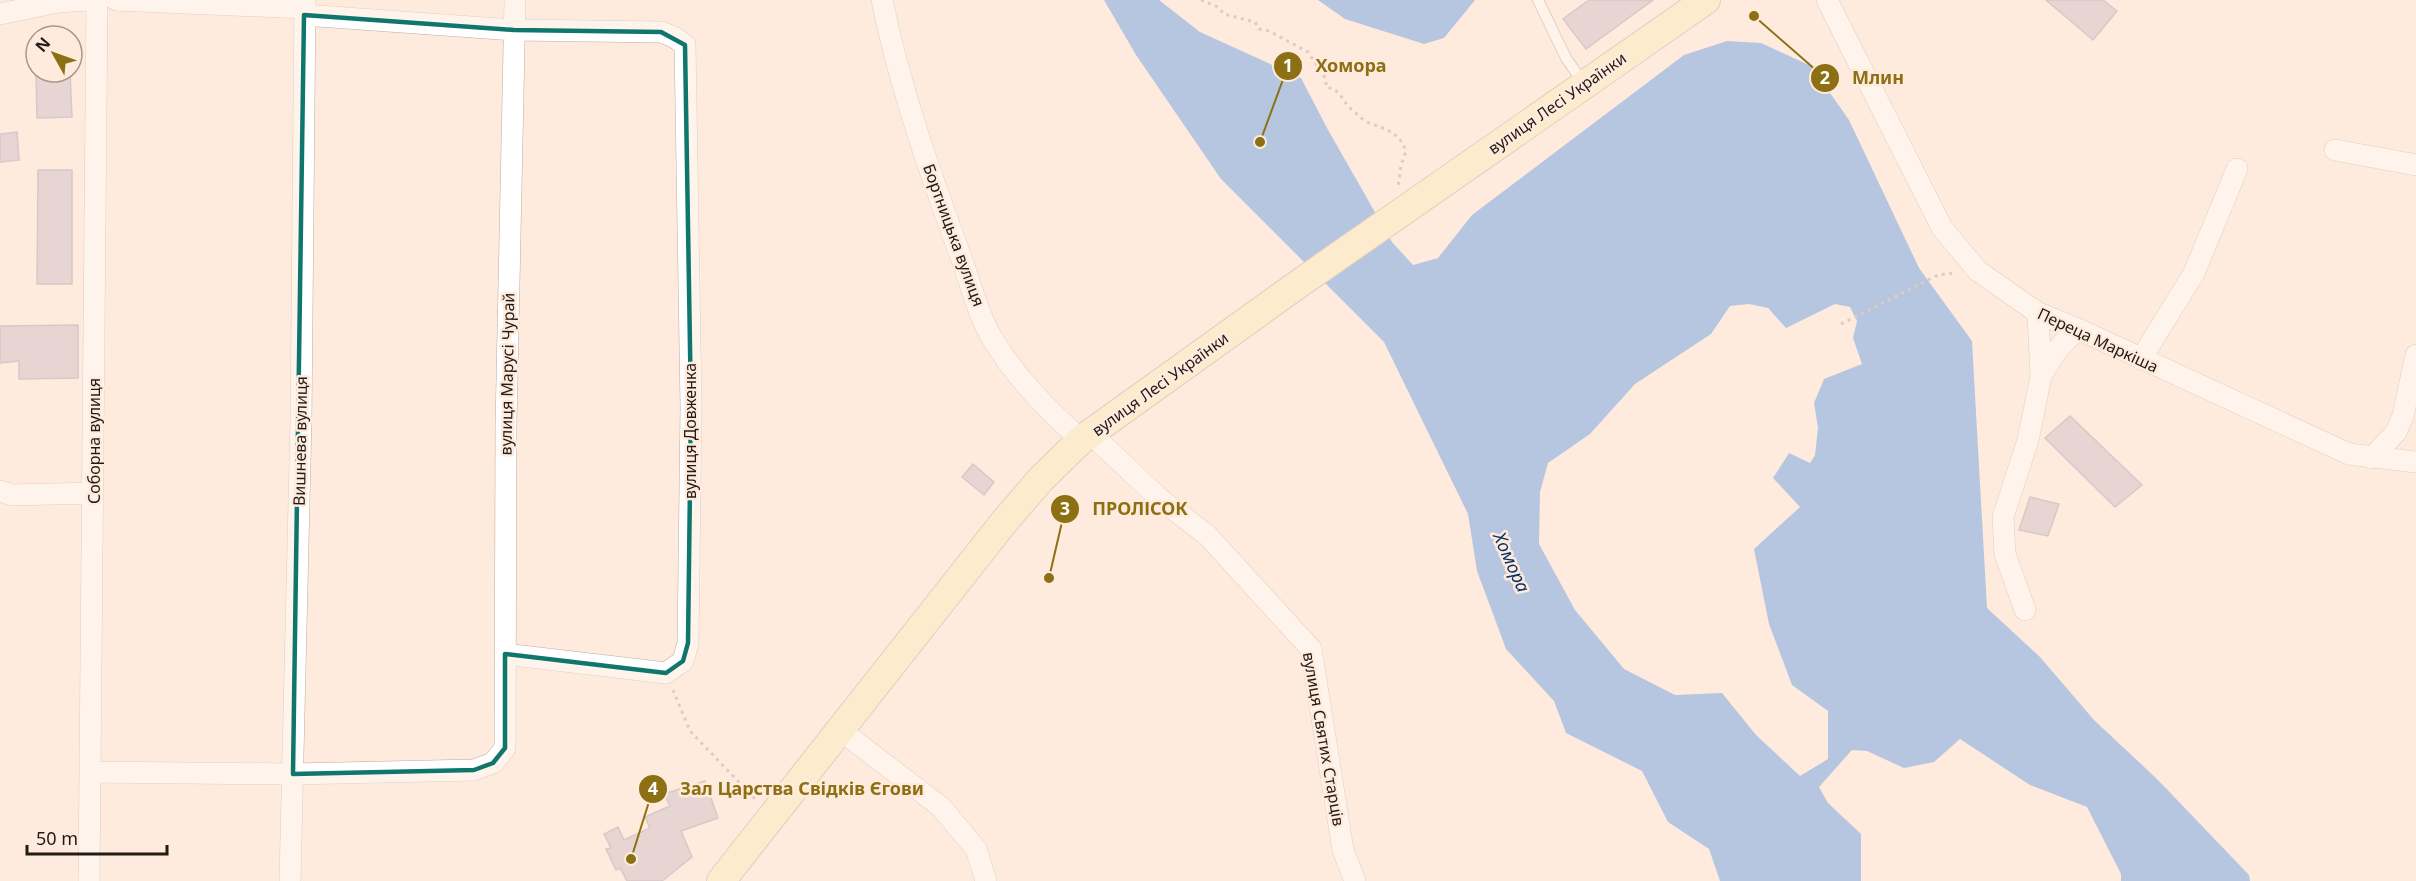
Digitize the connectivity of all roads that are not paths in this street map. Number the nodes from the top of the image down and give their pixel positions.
1 (87, 0) edge
2 (97, 0) edge
3 (116, 0) edge
4 (515, 0) edge
5 (882, 0) edge
6 (1538, 0) edge
7 (1706, 0) edge
8 (1827, 0) edge
9 (304, 8) edge
10 (0, 14) edge
11 (514, 30) junction
12 (1584, 85) junction
13 (2335, 150) dead end
14 (2416, 165) edge
15 (2237, 169) dead end
16 (2037, 313) junction
17 (2080, 330) junction
18 (2416, 355) edge
19 (2140, 359) junction
20 (2042, 376) junction
21 (2399, 424) junction
22 (1086, 437) junction
23 (2372, 458) junction
24 (2413, 462) edge
25 (0, 491) edge
26 (93, 493) junction
27 (2025, 610) dead end
28 (506, 654) junction
29 (840, 730) junction
30 (91, 772) junction
31 (293, 774) junction
32 (89, 881) edge
33 (290, 881) edge
34 (721, 881) edge
35 (987, 881) edge
36 (1356, 881) edge

1 - 10 street
2 - 26 street, Соборна вулиця
3 - 9 street
4 - 11 street, вулиця Марусі Чурай
5 - 22 street, Бортницька вулиця
6 - 12 lane
7 - 12 main road, вулиця Лесі Українки
8 - 16 street, Переца Маркіша
9 - 11 street
9 - 31 street, Вишнева вулиця
11 - 28 street, вулиця Марусі Чурай
11 - 28 street, вулиця Довженка
12 - 22 main road, вулиця Лесі Українки
13 - 14 street
15 - 19 street
16 - 17 street, Переца Маркіша
16 - 20 street
17 - 19 street, Переца Маркіша
17 - 20 street
18 - 21 street
19 - 23 street, Переца Маркіша
20 - 27 street
21 - 23 street
21 - 24 street
22 - 29 main road, вулиця Лесі Українки
22 - 36 street, вулиця Святих Старців
23 - 24 street, Переца Маркіша
25 - 26 street
26 - 30 street, Соборна вулиця
28 - 31 street, вулиця Марусі Чурай
29 - 34 main road, вулиця Лесі Українки
29 - 35 street
30 - 31 street
30 - 32 street, Соборна вулиця
31 - 33 street, Вишнева вулиця

